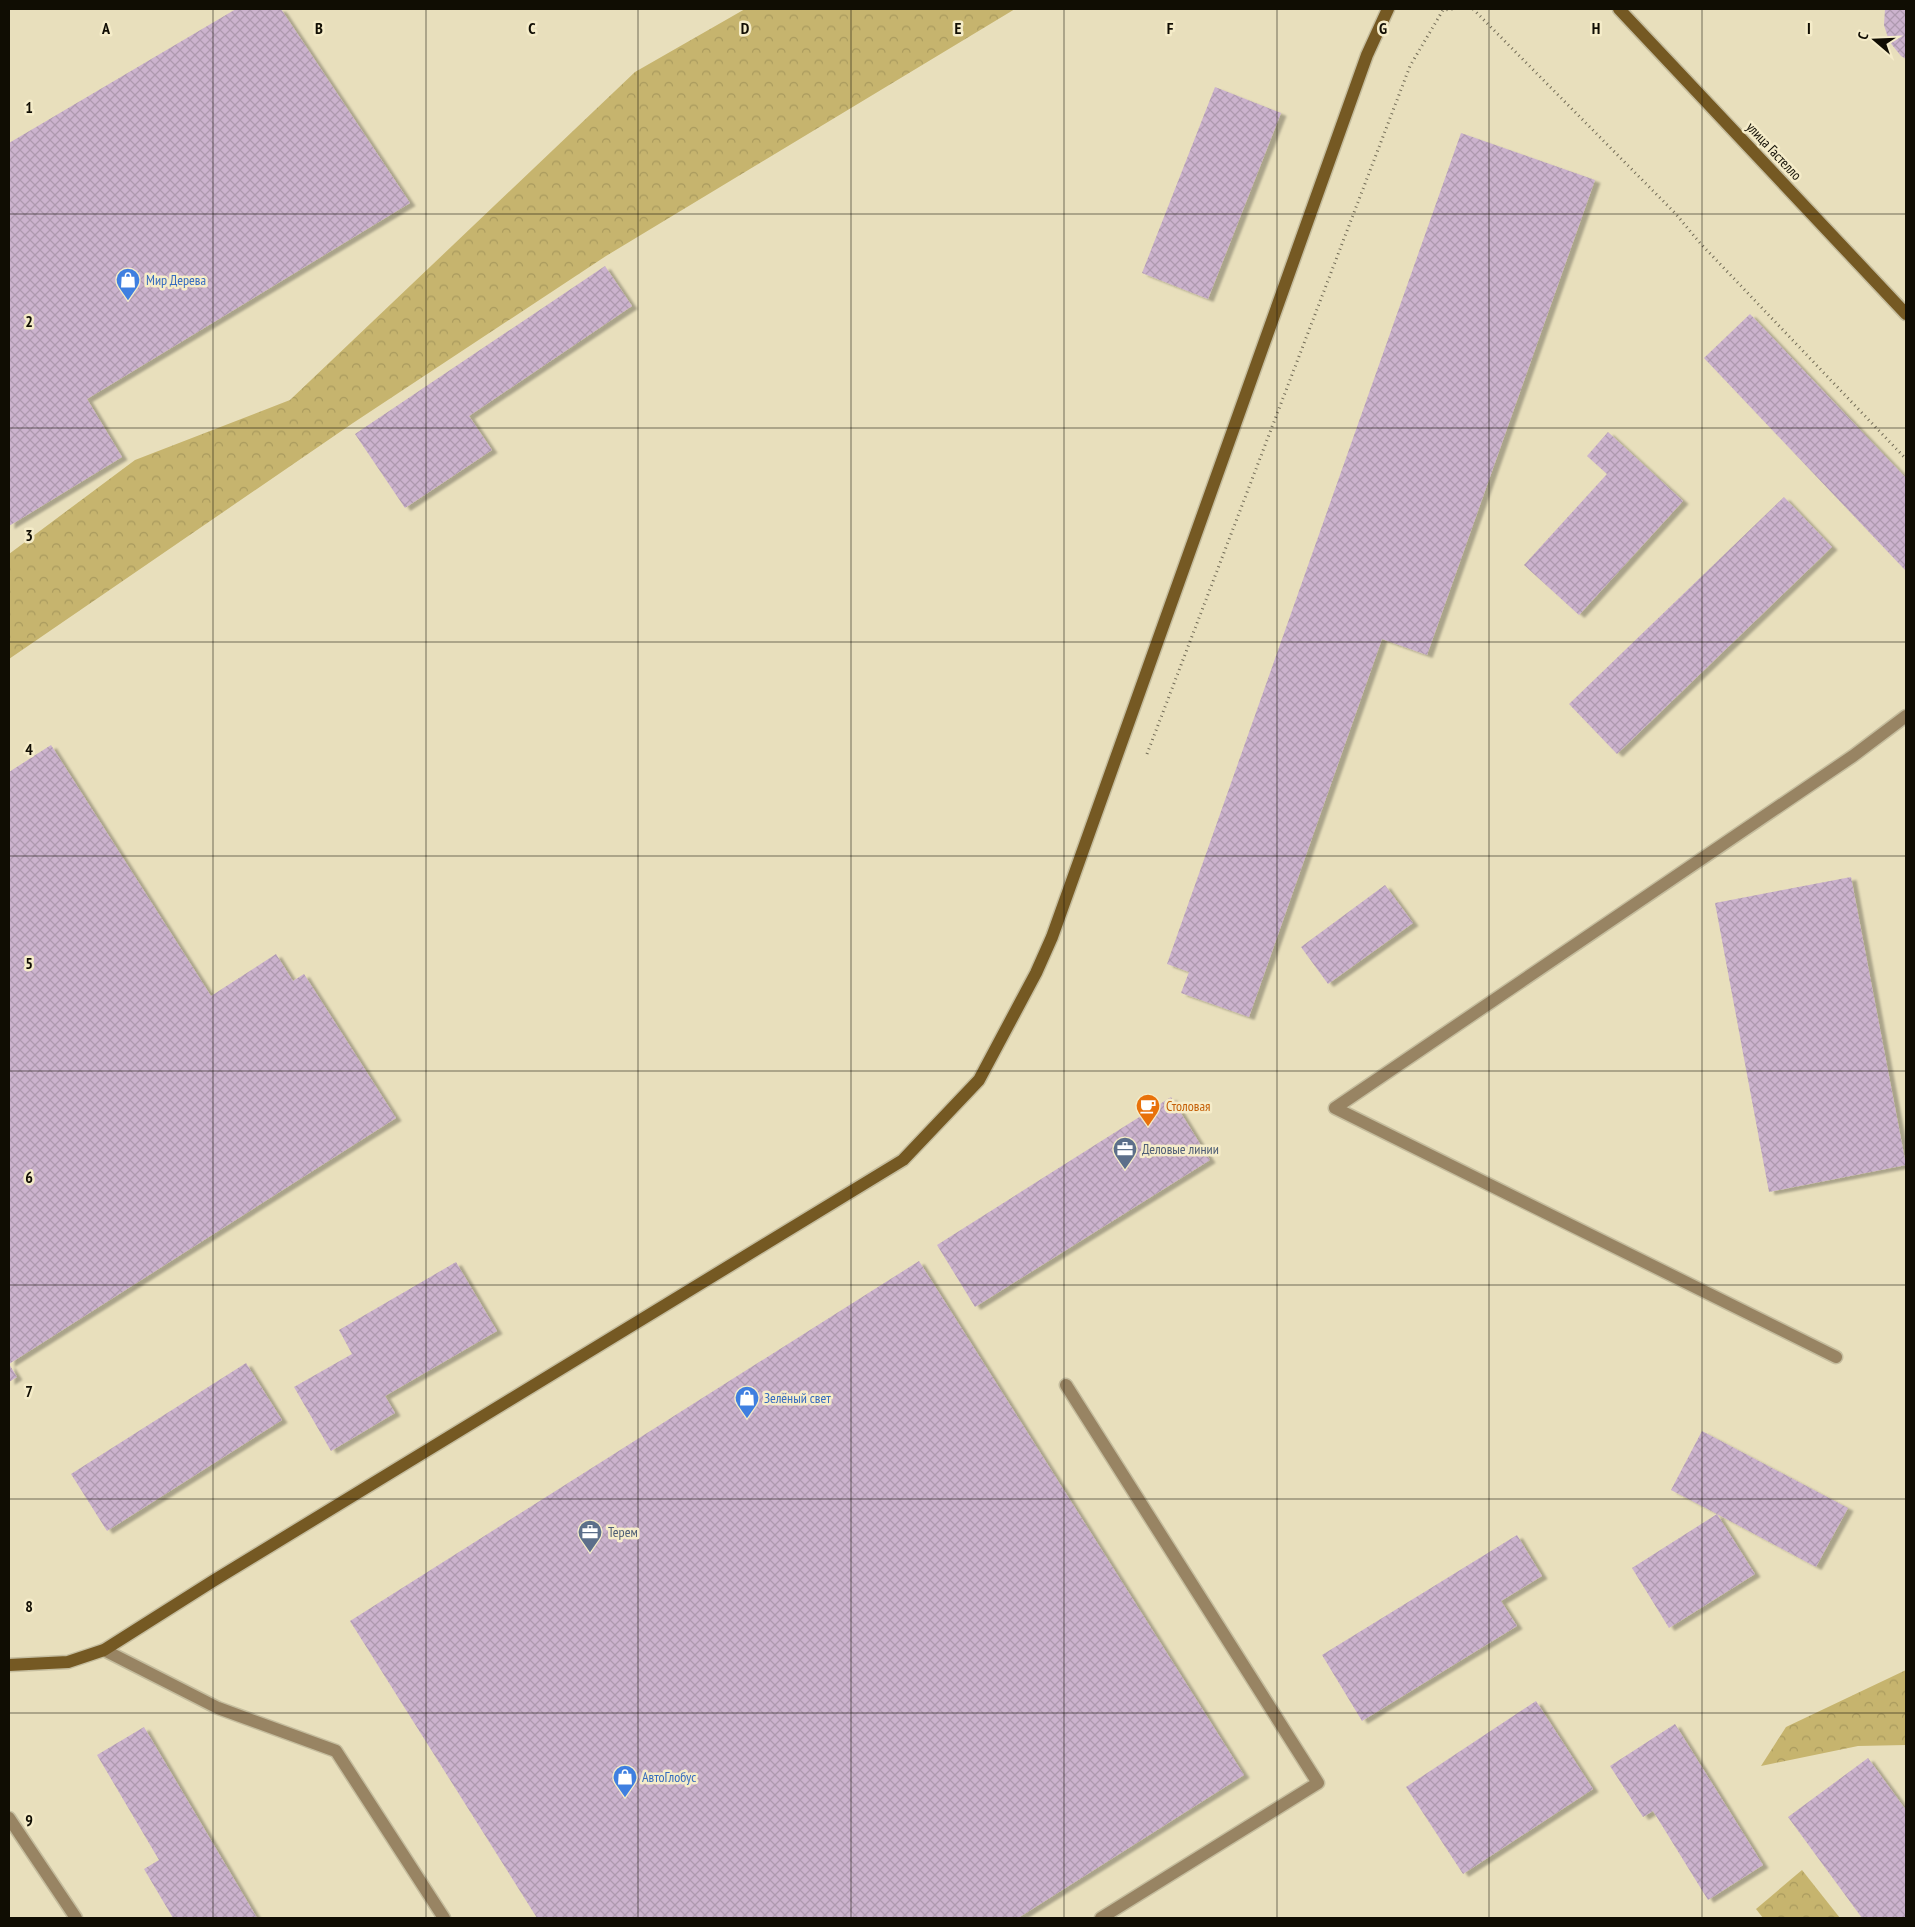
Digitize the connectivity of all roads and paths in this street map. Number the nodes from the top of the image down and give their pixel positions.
1 (1388, 9) edge
2 (1453, 9) edge
3 (1472, 9) edge
4 (1619, 9) edge
5 (1906, 314) edge
6 (1906, 459) edge
7 (1906, 716) edge
8 (1146, 757) dead end
9 (1836, 1357) dead end
10 (1066, 1385) dead end
11 (104, 1650) junction
12 (9, 1665) edge
13 (9, 1818) edge
14 (76, 1918) edge
15 (444, 1918) edge
16 (1101, 1918) edge

1 - 11 main road
2 - 8 path
3 - 6 path
4 - 5 main road, улица Гастелло
7 - 9 lane
10 - 16 lane
11 - 12 main road
11 - 15 lane
13 - 14 lane

